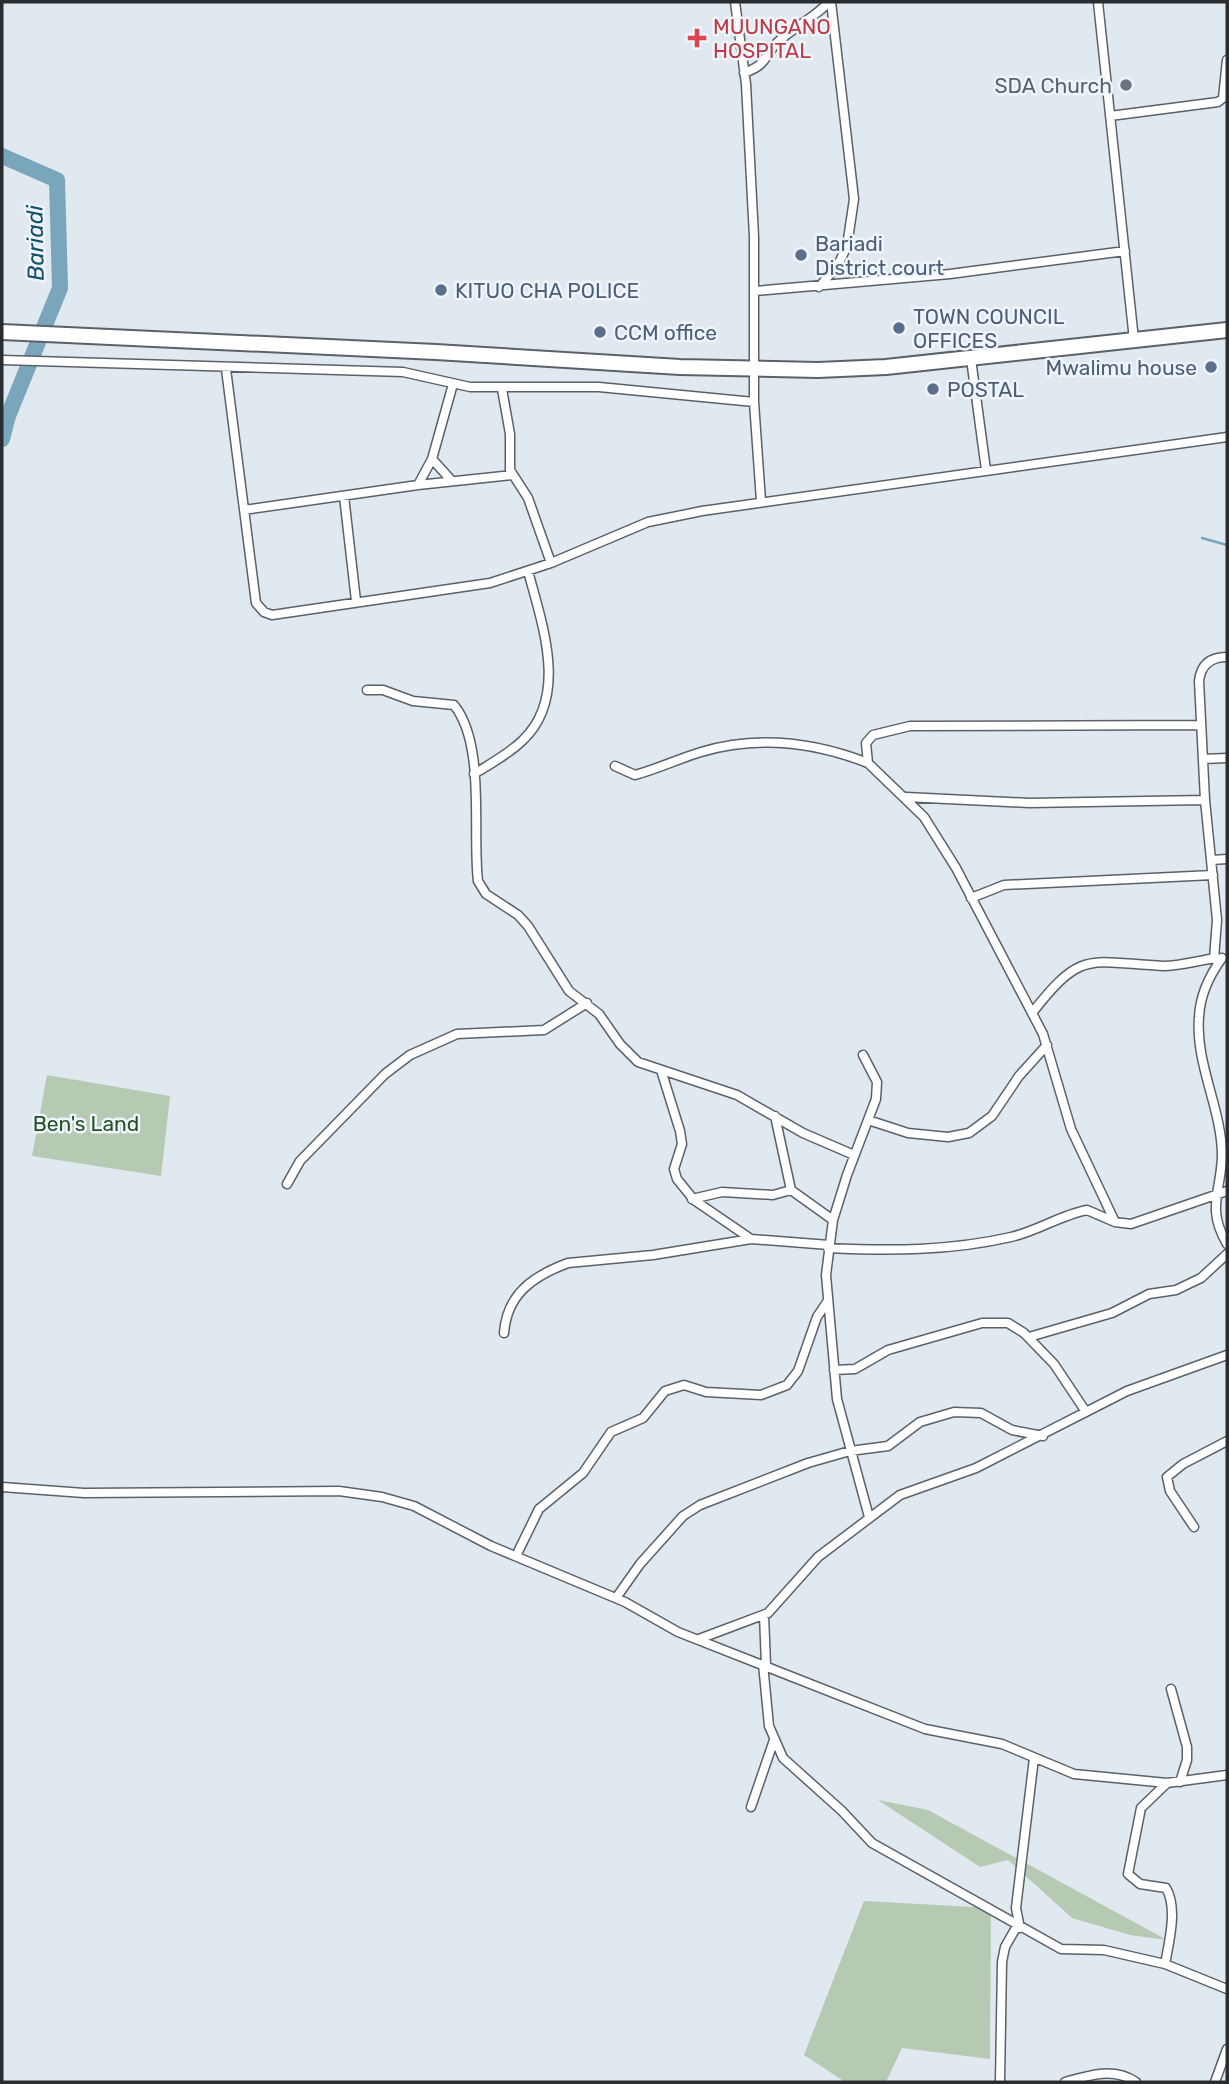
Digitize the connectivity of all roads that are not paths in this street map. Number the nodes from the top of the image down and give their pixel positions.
1 (735, 2) edge
2 (830, 2) edge
3 (1098, 2) edge
4 (1227, 60) edge
5 (744, 73) junction
6 (1110, 116) junction
7 (1125, 251) junction
8 (818, 287) junction
9 (755, 292) junction
10 (1227, 330) edge
11 (2, 332) edge
12 (1134, 340) junction
13 (971, 359) junction
14 (2, 360) edge
15 (754, 368) junction
16 (226, 369) junction
17 (453, 384) junction
18 (502, 389) junction
19 (754, 402) junction
20 (1227, 437) edge
21 (432, 459) junction
22 (986, 470) junction
23 (512, 475) junction
24 (452, 481) junction
25 (418, 485) junction
26 (344, 496) junction
27 (761, 501) junction
28 (244, 510) junction
29 (551, 563) junction
30 (528, 571) junction
31 (356, 601) junction
32 (1227, 657) edge
33 (367, 690) dead end
34 (1200, 725) junction
35 (1227, 758) edge
36 (1203, 759) junction
37 (868, 764) junction
38 (615, 766) dead end
39 (474, 774) junction
40 (906, 797) junction
41 (1205, 800) junction
42 (1227, 859) edge
43 (1211, 860) junction
44 (1213, 875) junction
45 (971, 898) junction
46 (1221, 958) edge
47 (587, 1003) junction
48 (1031, 1013) junction
49 (1047, 1045) junction
50 (863, 1055) dead end
51 (661, 1070) junction
52 (775, 1116) junction
53 (868, 1120) junction
54 (854, 1155) junction
55 (287, 1184) dead end
56 (791, 1191) junction
57 (1227, 1191) edge
58 (1215, 1195) junction
59 (692, 1199) junction
60 (834, 1220) junction
61 (1115, 1222) junction
62 (751, 1239) junction
63 (1227, 1244) edge
64 (829, 1247) junction
65 (1227, 1254) edge
66 (827, 1302) junction
67 (504, 1333) dead end
68 (1029, 1337) junction
69 (1227, 1355) edge
70 (834, 1370) junction
71 (1086, 1412) junction
72 (1043, 1436) junction
73 (1227, 1441) edge
74 (850, 1451) junction
75 (2, 1487) edge
76 (869, 1517) junction
77 (1194, 1527) dead end
78 (516, 1556) junction
79 (616, 1598) junction
80 (764, 1615) junction
81 (699, 1639) junction
82 (765, 1665) junction
83 (1171, 1689) dead end
84 (775, 1740) junction
85 (1034, 1758) junction
86 (1227, 1775) edge
87 (1167, 1783) junction
88 (1180, 1783) junction
89 (751, 1807) dead end
90 (1019, 1927) junction
91 (1166, 1964) junction
92 (1227, 1989) edge
93 (1227, 2049) edge
94 (1000, 2082) edge
95 (1065, 2082) edge
96 (1136, 2082) edge
97 (1215, 2082) edge

1 - 5 street
2 - 5 street
2 - 8 street
3 - 6 street
4 - 6 street
5 - 9 street
6 - 7 street
7 - 8 street
7 - 12 street
8 - 9 street
9 - 15 street
10 - 12 highway
11 - 15 highway
12 - 13 highway
13 - 15 highway
13 - 22 street
14 - 16 street
15 - 19 street
16 - 17 street
16 - 28 street
17 - 18 street
17 - 21 street
18 - 19 street
18 - 23 street
19 - 27 street
20 - 22 street
21 - 24 street
21 - 25 street
22 - 27 street
23 - 24 street
23 - 29 street
24 - 25 street
25 - 26 street
26 - 28 street
26 - 31 street
27 - 29 street
28 - 31 street
29 - 30 street
30 - 31 street
30 - 39 street
32 - 34 street
33 - 39 street
34 - 36 street
34 - 37 street
35 - 36 street
36 - 41 street
37 - 38 street
37 - 40 street
39 - 47 street
40 - 41 street
40 - 45 street
41 - 43 street
42 - 43 street
43 - 44 street
44 - 45 street
44 - 46 street
45 - 48 street
46 - 48 street
46 - 58 street
47 - 51 street
47 - 55 street
48 - 49 street
49 - 53 street
49 - 61 street
50 - 53 street
51 - 52 street
51 - 59 street
52 - 54 street
52 - 56 street
53 - 54 street
54 - 60 street
56 - 59 street
56 - 60 street
57 - 58 street
58 - 61 street
58 - 63 street
59 - 62 street
60 - 64 street
61 - 64 street
62 - 64 street
62 - 67 street
64 - 66 street
65 - 68 street
66 - 70 street
66 - 78 street
68 - 70 street
68 - 71 street
69 - 71 street
70 - 74 street
71 - 72 street
72 - 74 street
72 - 76 street
73 - 77 street
74 - 76 street
74 - 79 street
75 - 78 street
76 - 80 street
78 - 79 street
79 - 81 street
80 - 81 street
80 - 82 street
81 - 82 street
82 - 84 street
82 - 85 street
83 - 88 street
84 - 89 street
84 - 90 street
85 - 87 street
85 - 90 street
86 - 88 street
87 - 88 street
87 - 91 street
90 - 91 street
90 - 94 street
91 - 92 street
93 - 97 street
95 - 96 street

